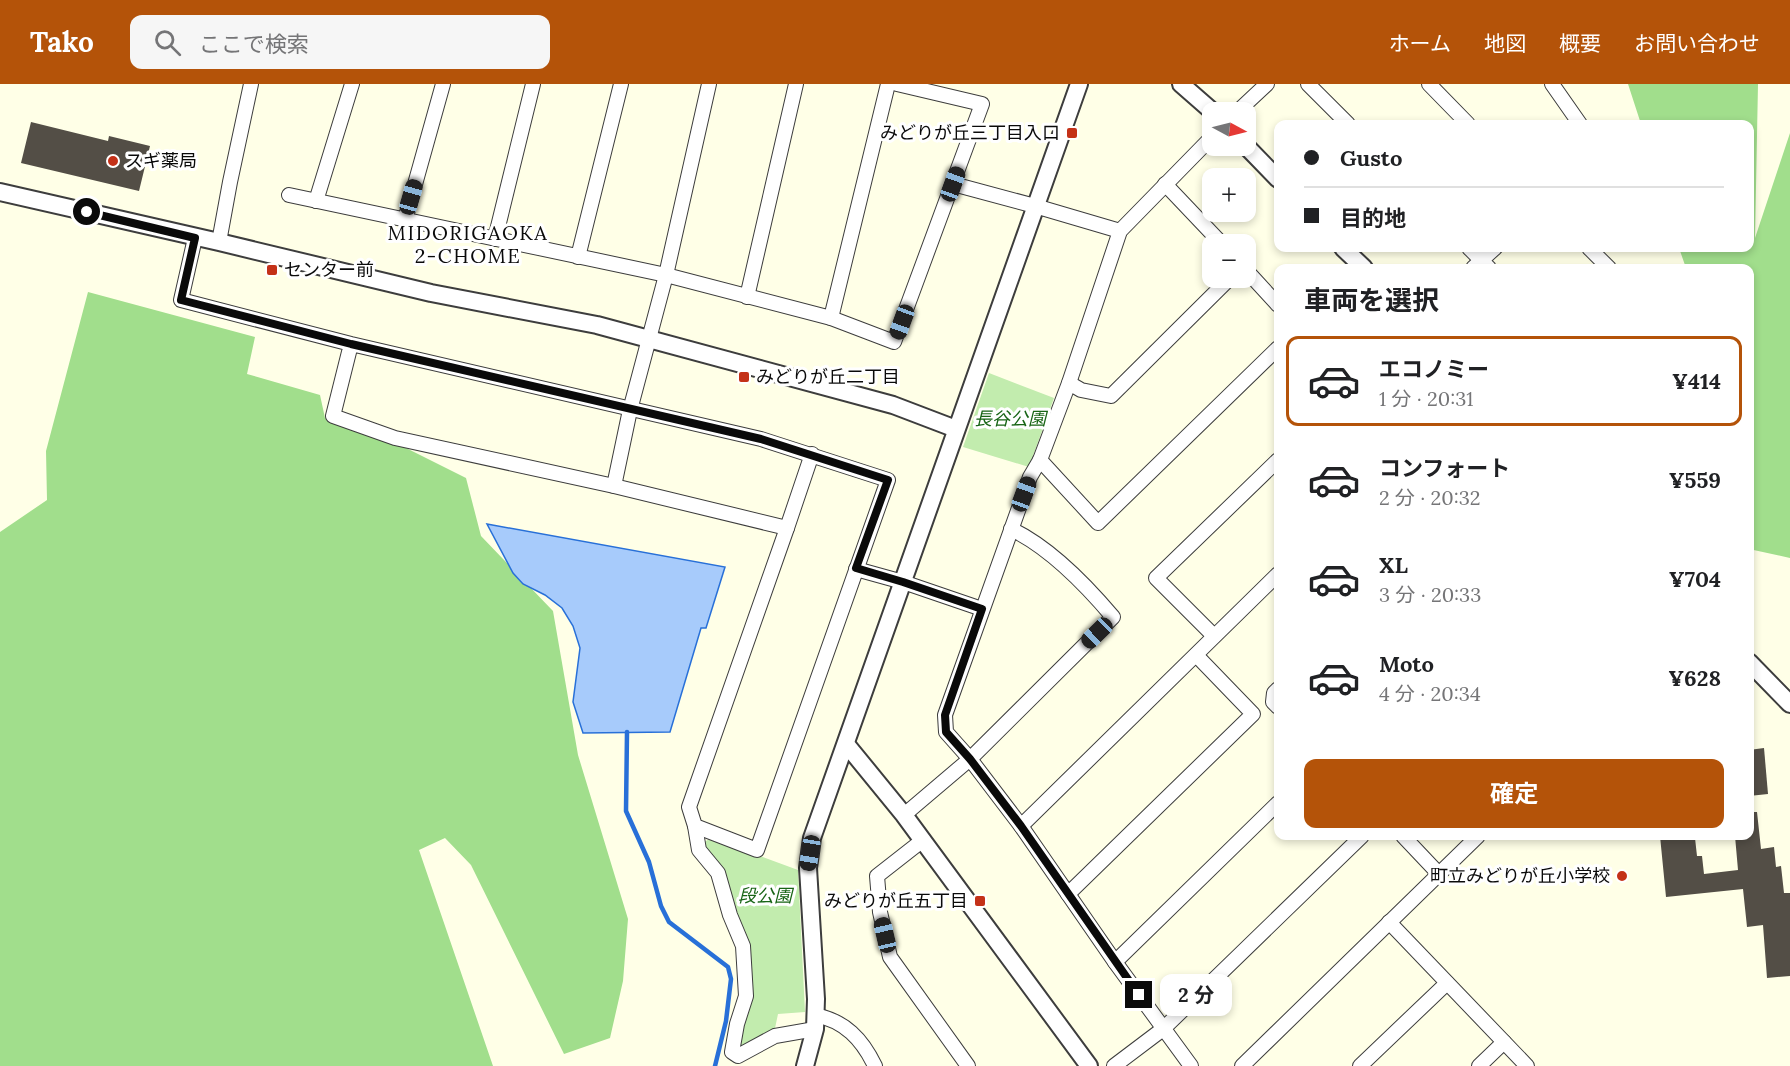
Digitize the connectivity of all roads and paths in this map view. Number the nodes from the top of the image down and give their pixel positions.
1 (250, 84) edge
2 (352, 84) edge
3 (443, 84) edge
4 (533, 84) edge
5 (621, 84) edge
6 (709, 84) edge
7 (796, 84) edge
8 (888, 84) edge
9 (897, 84) edge
10 (1078, 84) edge
11 (1181, 84) edge
12 (1267, 84) edge
13 (1308, 84) edge
14 (1429, 84) edge
15 (1552, 84) edge
16 (1202, 102) edge
17 (1248, 102) edge
18 (1344, 120) edge
19 (1464, 120) edge
20 (1577, 120) edge
21 (1202, 147) edge
22 (1256, 156) edge
23 (1274, 175) edge
24 (953, 184) junction
25 (1165, 184) junction
26 (0, 192) edge
27 (289, 195) dead end
28 (316, 201) junction
29 (1035, 206) junction
30 (405, 220) junction
31 (1120, 231) junction
32 (1212, 234) edge
33 (195, 238) junction
34 (495, 239) junction
35 (219, 242) junction
36 (1347, 252) edge
37 (1492, 252) edge
38 (1594, 252) edge
39 (578, 257) junction
40 (1360, 264) edge
41 (1483, 264) edge
42 (1605, 264) edge
43 (666, 275) junction
44 (1256, 281) edge
45 (1220, 288) edge
46 (747, 297) junction
47 (1274, 301) edge
48 (831, 318) junction
49 (649, 339) junction
50 (351, 344) junction
51 (1274, 352) edge
52 (1069, 383) junction
53 (630, 410) junction
54 (956, 429) junction
55 (812, 454) junction
56 (1040, 460) junction
57 (1274, 464) edge
58 (614, 486) junction
59 (787, 528) junction
60 (1011, 529) junction
61 (856, 568) junction
62 (1274, 578) edge
63 (903, 582) junction
64 (982, 609) junction
65 (1214, 636) junction
66 (1196, 655) junction
67 (1754, 667) edge
68 (1790, 704) edge
69 (846, 744) junction
70 (970, 759) junction
71 (1274, 807) edge
72 (904, 815) junction
73 (694, 826) junction
74 (1021, 826) junction
75 (923, 840) junction
76 (1358, 840) edge
77 (1407, 840) edge
78 (1474, 840) edge
79 (1438, 873) junction
80 (1068, 894) junction
81 (1389, 922) junction
82 (1115, 962) junction
83 (1447, 983) junction
84 (815, 1022) junction
85 (1163, 1029) junction
86 (1504, 1042) junction
87 (805, 1066) edge
88 (875, 1066) edge
89 (968, 1066) edge
90 (1089, 1066) edge
91 (1114, 1066) edge
92 (1191, 1066) edge
93 (1242, 1066) edge
94 (1360, 1066) edge
95 (1479, 1066) edge
96 (1527, 1066) edge

1 - 35 street
2 - 28 street
3 - 30 street
4 - 34 street
5 - 39 street
6 - 43 street
7 - 46 street
8 - 48 street
9 - 24 street
10 - 29 street
11 - 16 street
12 - 17 street
13 - 18 street
14 - 19 street
15 - 20 street
21 - 25 street
22 - 23 street
24 - 29 street
24 - 48 street
25 - 31 street
25 - 32 street
26 - 33 street
27 - 28 street
28 - 30 street
29 - 31 street
29 - 54 street
30 - 34 street
31 - 52 street
33 - 35 street
33 - 50 street
34 - 39 street
35 - 49 street
36 - 40 street
37 - 41 street
38 - 42 street
39 - 43 street
43 - 46 street
43 - 49 street
44 - 47 street
45 - 52 street
46 - 48 street
49 - 53 street
49 - 54 street
50 - 53 street
50 - 58 street
51 - 56 street
52 - 56 street
53 - 55 street
53 - 58 street
54 - 63 street
55 - 59 street
55 - 61 street
56 - 60 street
57 - 65 street
58 - 59 street
59 - 73 street
60 - 64 street
60 - 70 street
61 - 63 street
61 - 73 street
62 - 65 street
63 - 64 street
63 - 69 street
64 - 70 street
65 - 66 street
66 - 74 street
66 - 80 street
67 - 68 street
69 - 72 street
69 - 84 street
70 - 72 street
70 - 74 street
71 - 82 street
72 - 75 street
73 - 84 street
74 - 80 street
75 - 89 street
75 - 90 street
76 - 85 street
77 - 79 street
78 - 79 street
79 - 81 street
80 - 82 street
81 - 83 street
81 - 93 street
82 - 85 street
83 - 86 street
83 - 94 street
84 - 87 street
84 - 88 street
85 - 91 street
85 - 92 street
86 - 95 street
86 - 96 street

